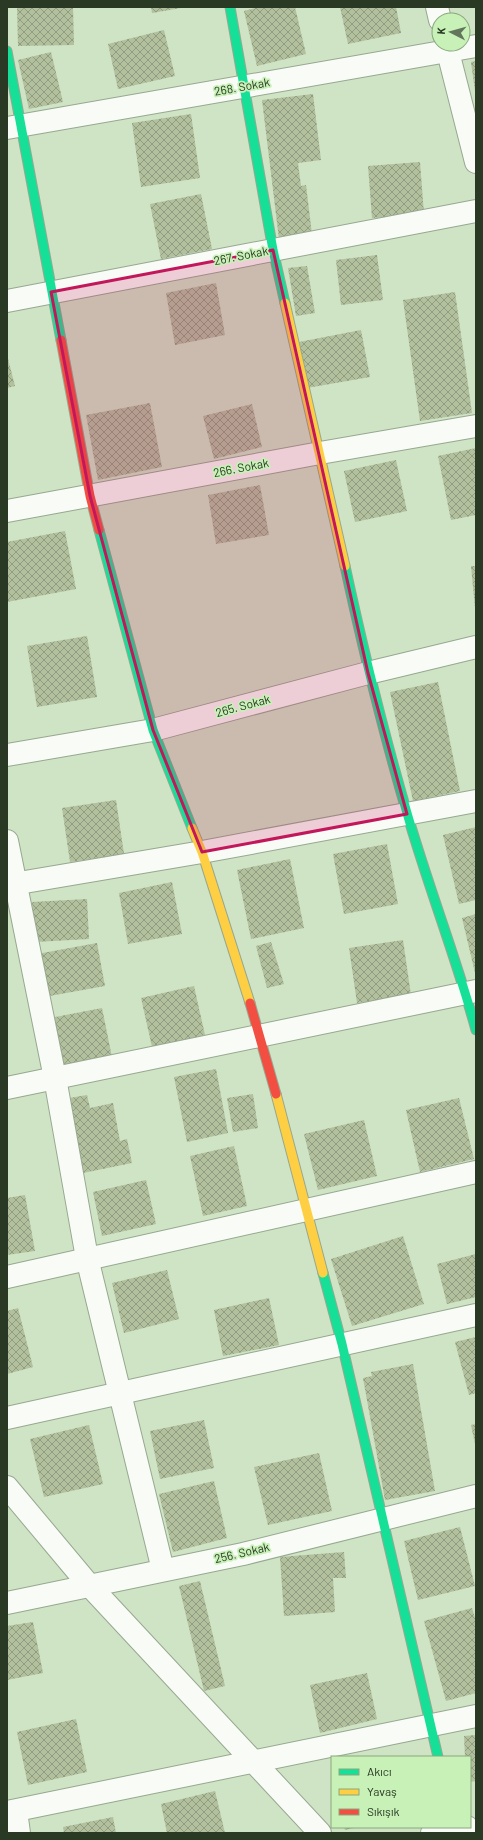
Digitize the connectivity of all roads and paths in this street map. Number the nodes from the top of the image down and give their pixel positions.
1 (230, 7) edge
2 (431, 50) edge
3 (7, 51) edge
4 (448, 52) edge
5 (244, 87) junction
6 (14, 127) edge
7 (476, 162) edge
8 (476, 211) edge
9 (273, 250) junction
10 (51, 292) junction
11 (7, 301) edge
12 (476, 426) edge
13 (320, 453) junction
14 (90, 496) junction
15 (7, 511) edge
16 (476, 647) edge
17 (368, 673) junction
18 (153, 730) junction
19 (7, 755) edge
20 (476, 801) edge
21 (407, 814) junction
22 (7, 841) edge
23 (202, 852) junction
24 (12, 884) edge
25 (471, 992) edge
26 (476, 1030) edge
27 (260, 1035) junction
28 (55, 1078) junction
29 (7, 1088) edge
30 (476, 1172) edge
31 (306, 1210) junction
32 (87, 1258) junction
33 (7, 1277) edge
34 (476, 1314) edge
35 (342, 1344) junction
36 (120, 1393) junction
37 (7, 1418) edge
38 (7, 1487) edge
39 (476, 1496) edge
40 (384, 1519) junction
41 (163, 1570) junction
42 (89, 1585) junction
43 (7, 1603) edge
44 (476, 1716) edge
45 (431, 1725) junction
46 (438, 1756) edge
47 (254, 1762) junction
48 (12, 1811) edge
49 (460, 1829) edge
50 (19, 1833) edge
51 (320, 1833) edge
52 (432, 1833) edge

1 - 5 street
2 - 5 street, 268. Sokak
3 - 6 street
4 - 7 street
5 - 6 street, 268. Sokak
5 - 9 street
6 - 10 street
8 - 9 street, 267. Sokak
9 - 10 street, 267. Sokak
9 - 13 street
10 - 11 street, 267. Sokak
10 - 14 street
12 - 13 street, 266. Sokak
13 - 14 street, 266. Sokak
13 - 17 street
14 - 15 street, 266. Sokak
14 - 18 street
16 - 17 street, 265. Sokak
17 - 18 street, 265. Sokak
17 - 21 street
18 - 19 street, 265. Sokak
18 - 23 street
20 - 21 street
21 - 23 street
21 - 25 street
22 - 24 street
23 - 24 street
23 - 27 street
24 - 28 street
25 - 26 street
25 - 27 street
27 - 28 street
27 - 31 street
28 - 29 street
28 - 32 street
30 - 31 street
31 - 32 street
31 - 35 street
32 - 33 street
32 - 36 street
34 - 35 street
35 - 36 street
35 - 40 street
36 - 37 street
36 - 41 street
38 - 42 street
39 - 40 street, 256. Sokak
40 - 41 street, 256. Sokak
40 - 45 street
41 - 42 street, 256. Sokak
42 - 43 street, 256. Sokak
42 - 47 street
44 - 45 street
45 - 46 street
45 - 47 street
47 - 48 street
47 - 51 street
48 - 50 street
49 - 52 street

